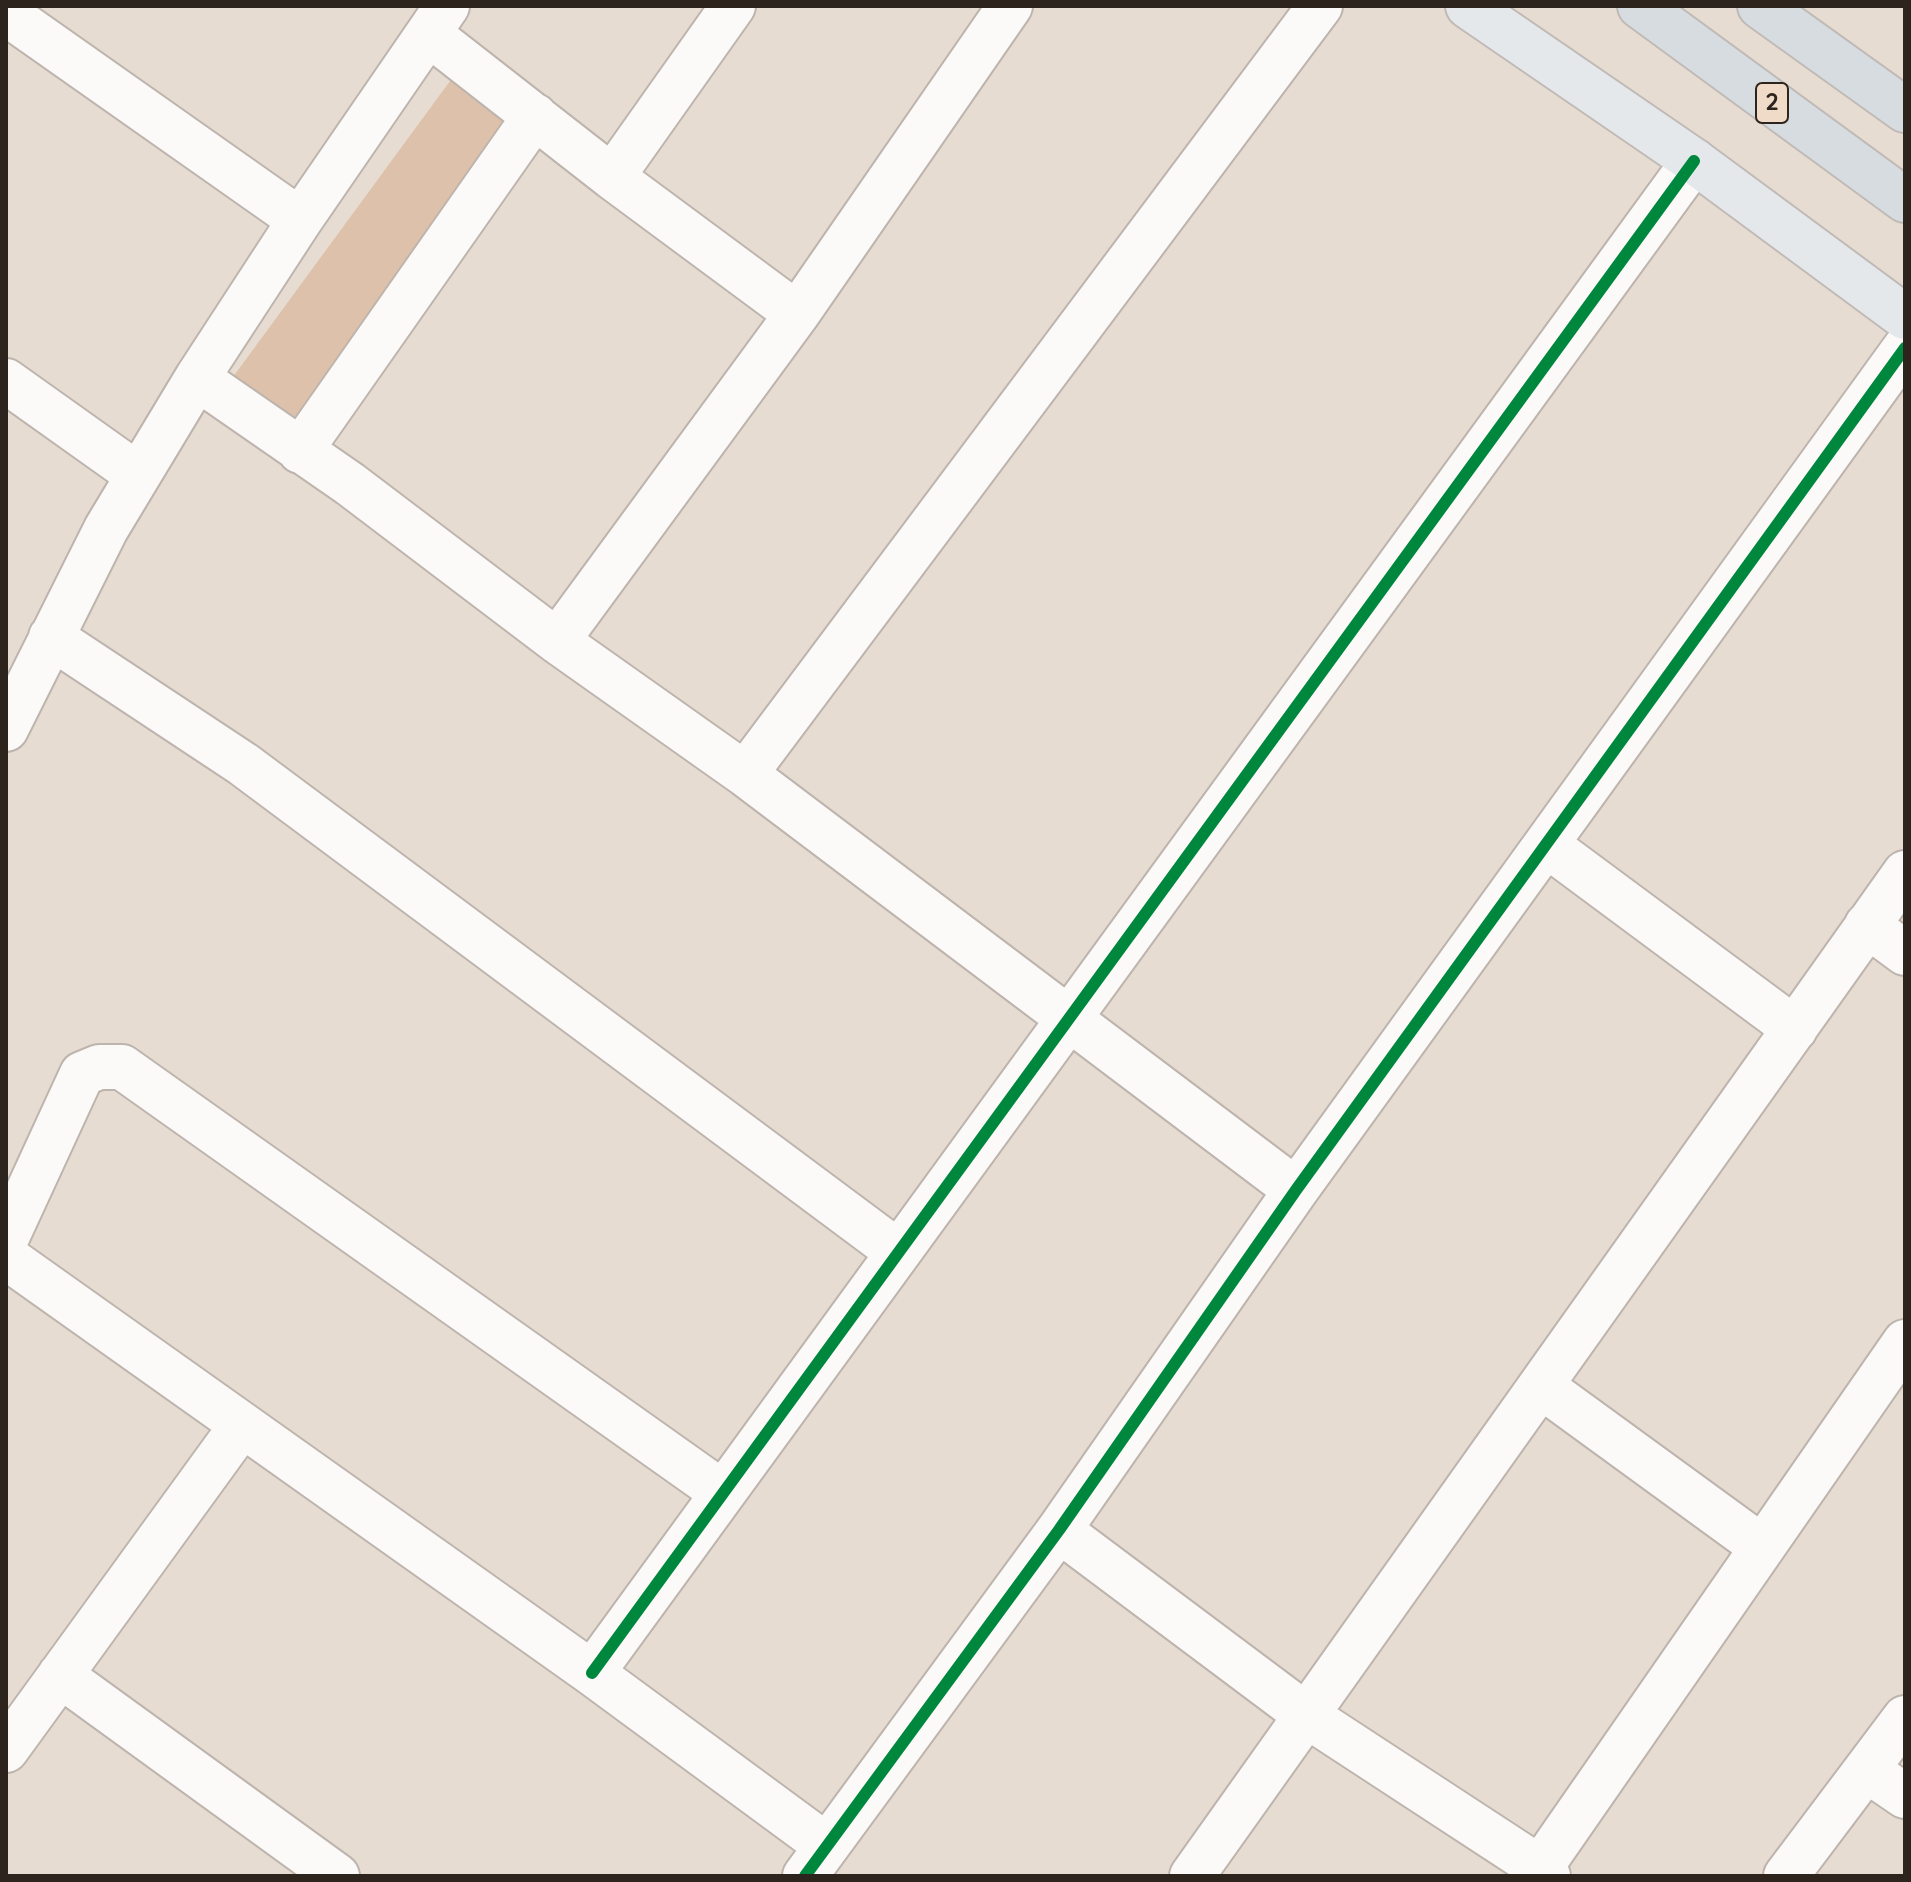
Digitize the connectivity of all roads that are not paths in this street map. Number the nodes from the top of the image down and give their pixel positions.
1 (733, 6) edge
2 (1010, 6) edge
3 (1320, 6) edge
4 (1468, 6) edge
5 (1640, 6) edge
6 (1760, 6) edge
7 (10, 11) edge
8 (438, 20) edge
9 (1905, 110) edge
10 (535, 116) junction
11 (1694, 161) junction
12 (612, 177) junction
13 (1905, 200) edge
14 (300, 220) junction
15 (797, 314) junction
16 (1905, 317) edge
17 (1905, 348) edge
18 (197, 378) junction
19 (6, 381) edge
20 (300, 451) junction
21 (138, 475) junction
22 (51, 637) junction
23 (557, 641) junction
24 (6, 729) edge
25 (745, 774) junction
26 (1547, 845) junction
27 (1905, 873) edge
28 (1867, 925) junction
29 (1905, 953) edge
30 (1068, 1019) junction
31 (1795, 1029) junction
32 (1296, 1190) junction
33 (6, 1239) edge
34 (898, 1252) junction
35 (6, 1257) edge
36 (1905, 1342) edge
37 (1541, 1386) junction
38 (242, 1425) junction
39 (723, 1493) junction
40 (1059, 1530) junction
41 (1762, 1547) junction
42 (592, 1673) junction
43 (60, 1675) junction
44 (1306, 1715) junction
45 (1905, 1718) edge
46 (6, 1750) edge
47 (1867, 1770) junction
48 (1905, 1796) edge
49 (816, 1861) edge
50 (1544, 1872) edge
51 (337, 1876) edge
52 (1192, 1876) edge
53 (1786, 1876) edge

1 - 12 street
2 - 15 street
3 - 25 street
4 - 11 main road
5 - 13 highway, 2
6 - 9 highway
7 - 14 street
8 - 10 street
8 - 14 street
10 - 12 street
10 - 20 street
11 - 16 main road
11 - 30 street
12 - 15 street
14 - 18 street
15 - 23 street
17 - 26 street
18 - 20 street
18 - 21 street
19 - 21 street
20 - 23 street
21 - 22 street
22 - 24 street
22 - 34 street
23 - 25 street
25 - 30 street
26 - 31 street
26 - 32 street
27 - 28 street
28 - 29 street
28 - 31 street
30 - 32 street
30 - 34 street
31 - 37 street
32 - 40 street
33 - 39 street
34 - 39 street
35 - 38 street
36 - 41 street
37 - 41 street
37 - 44 street
38 - 42 street
38 - 43 street
39 - 42 street
40 - 44 street
40 - 49 street
41 - 50 street
42 - 49 street
43 - 46 street
43 - 51 street
44 - 50 street
44 - 52 street
45 - 47 street
47 - 48 street
47 - 53 street

